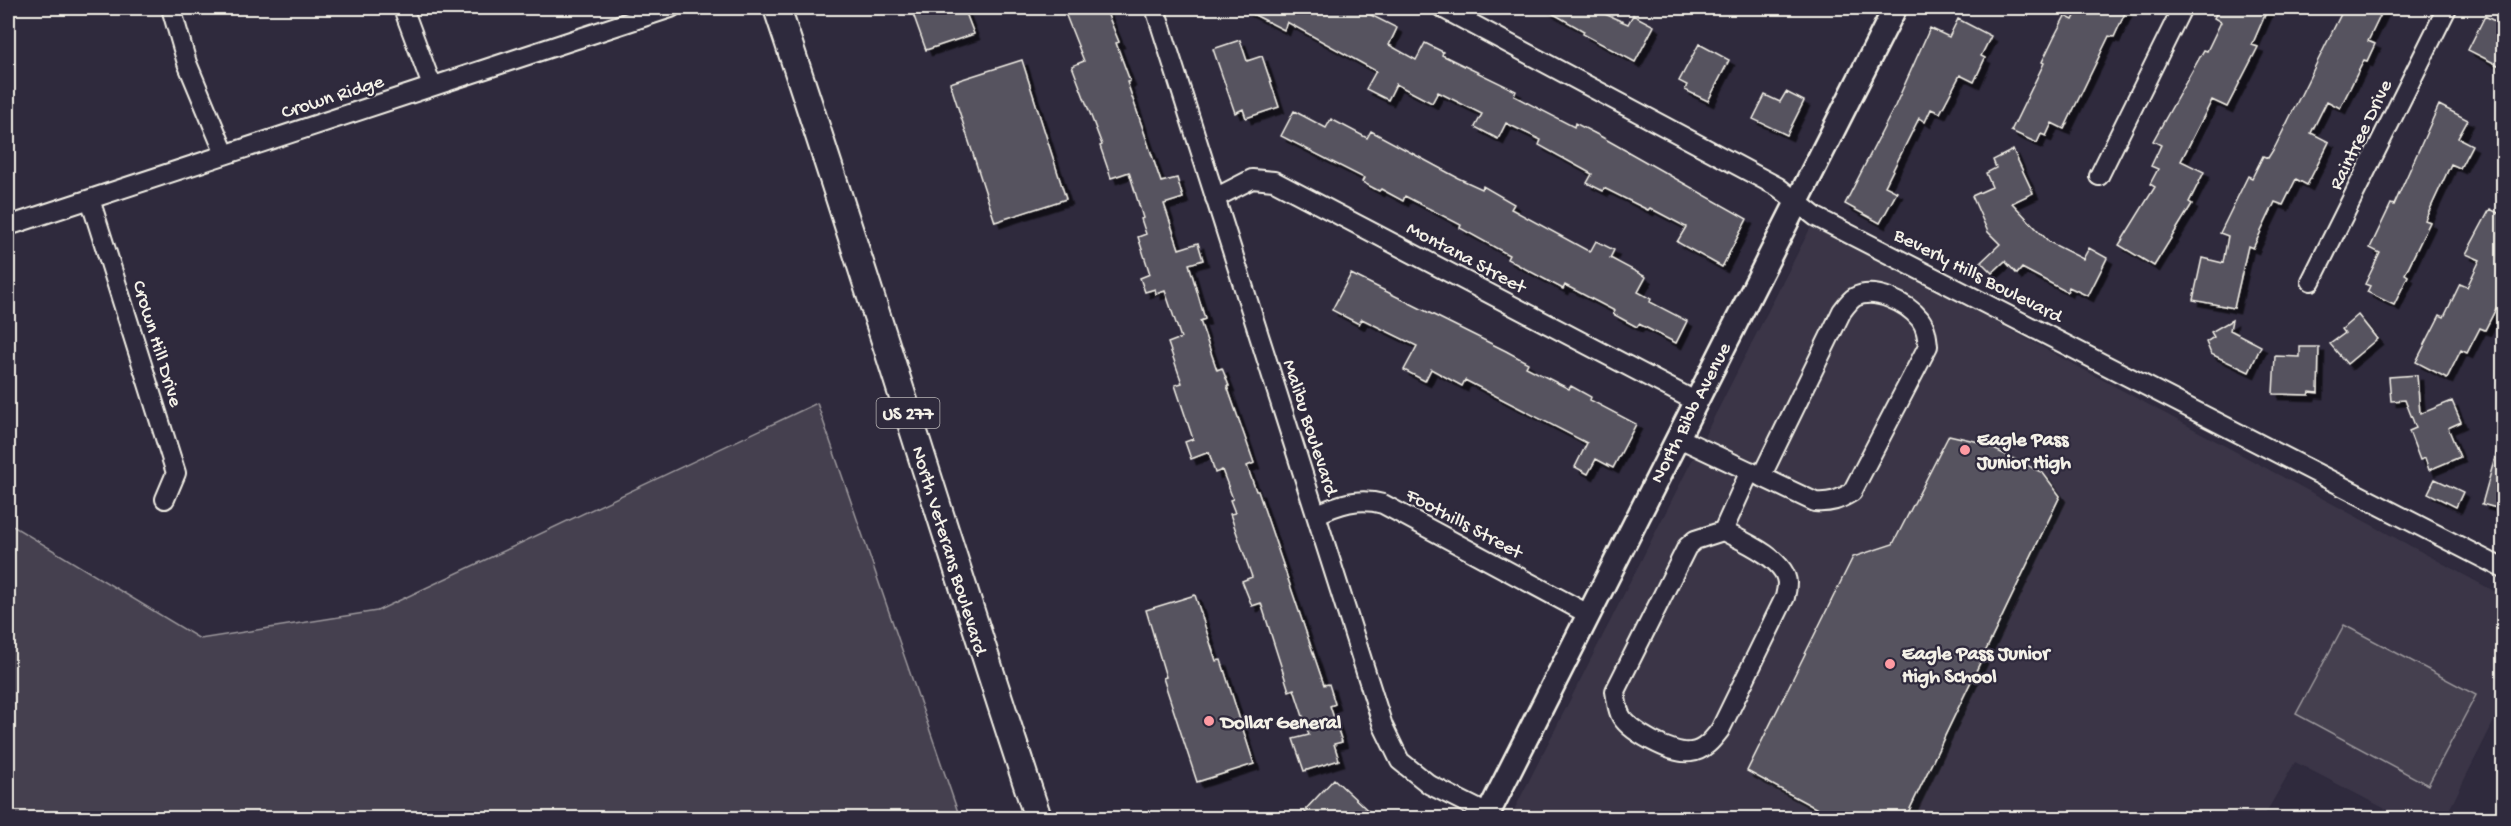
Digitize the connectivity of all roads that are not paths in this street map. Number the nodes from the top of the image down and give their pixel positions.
1 (171, 8) edge
2 (403, 8) edge
3 (671, 8) edge
4 (777, 8) edge
5 (1155, 8) edge
6 (1442, 8) edge
7 (1895, 8) edge
8 (2182, 8) edge
9 (2447, 8) edge
10 (432, 86) junction
11 (225, 154) junction
12 (2099, 176) dead end
13 (1215, 198) junction
14 (90, 199) junction
15 (1796, 202) junction
16 (8, 226) edge
17 (2311, 281) dead end
18 (1695, 401) junction
19 (1677, 437) junction
20 (1756, 474) junction
21 (165, 499) dead end
22 (1316, 515) junction
23 (1723, 531) junction
24 (2504, 569) edge
25 (1588, 614) junction
26 (1487, 816) edge
27 (1038, 819) edge

1 - 11 street
2 - 10 street
3 - 10 street, Crown Ridge
4 - 27 highway, North Veterans Boulevard / US 277
5 - 13 street, Malibu Boulevard
6 - 15 street, Beverly Hills Boulevard
7 - 15 main road, North Bibb Avenue
8 - 12 street
9 - 17 street, Raintree Drive
10 - 11 street, Crown Ridge
11 - 14 street, Crown Ridge
13 - 18 street, Montana Street
13 - 22 street, Malibu Boulevard
14 - 16 street, Crown Ridge
14 - 21 street, Crown Hill Drive
15 - 18 main road, North Bibb Avenue
15 - 24 street, Beverly Hills Boulevard
18 - 19 main road, North Bibb Avenue
19 - 20 street
19 - 25 main road, North Bibb Avenue
20 - 20 street
20 - 23 street
22 - 25 street, Foothills Street
22 - 26 street, Malibu Boulevard
23 - 23 street
25 - 26 main road, North Bibb Avenue

